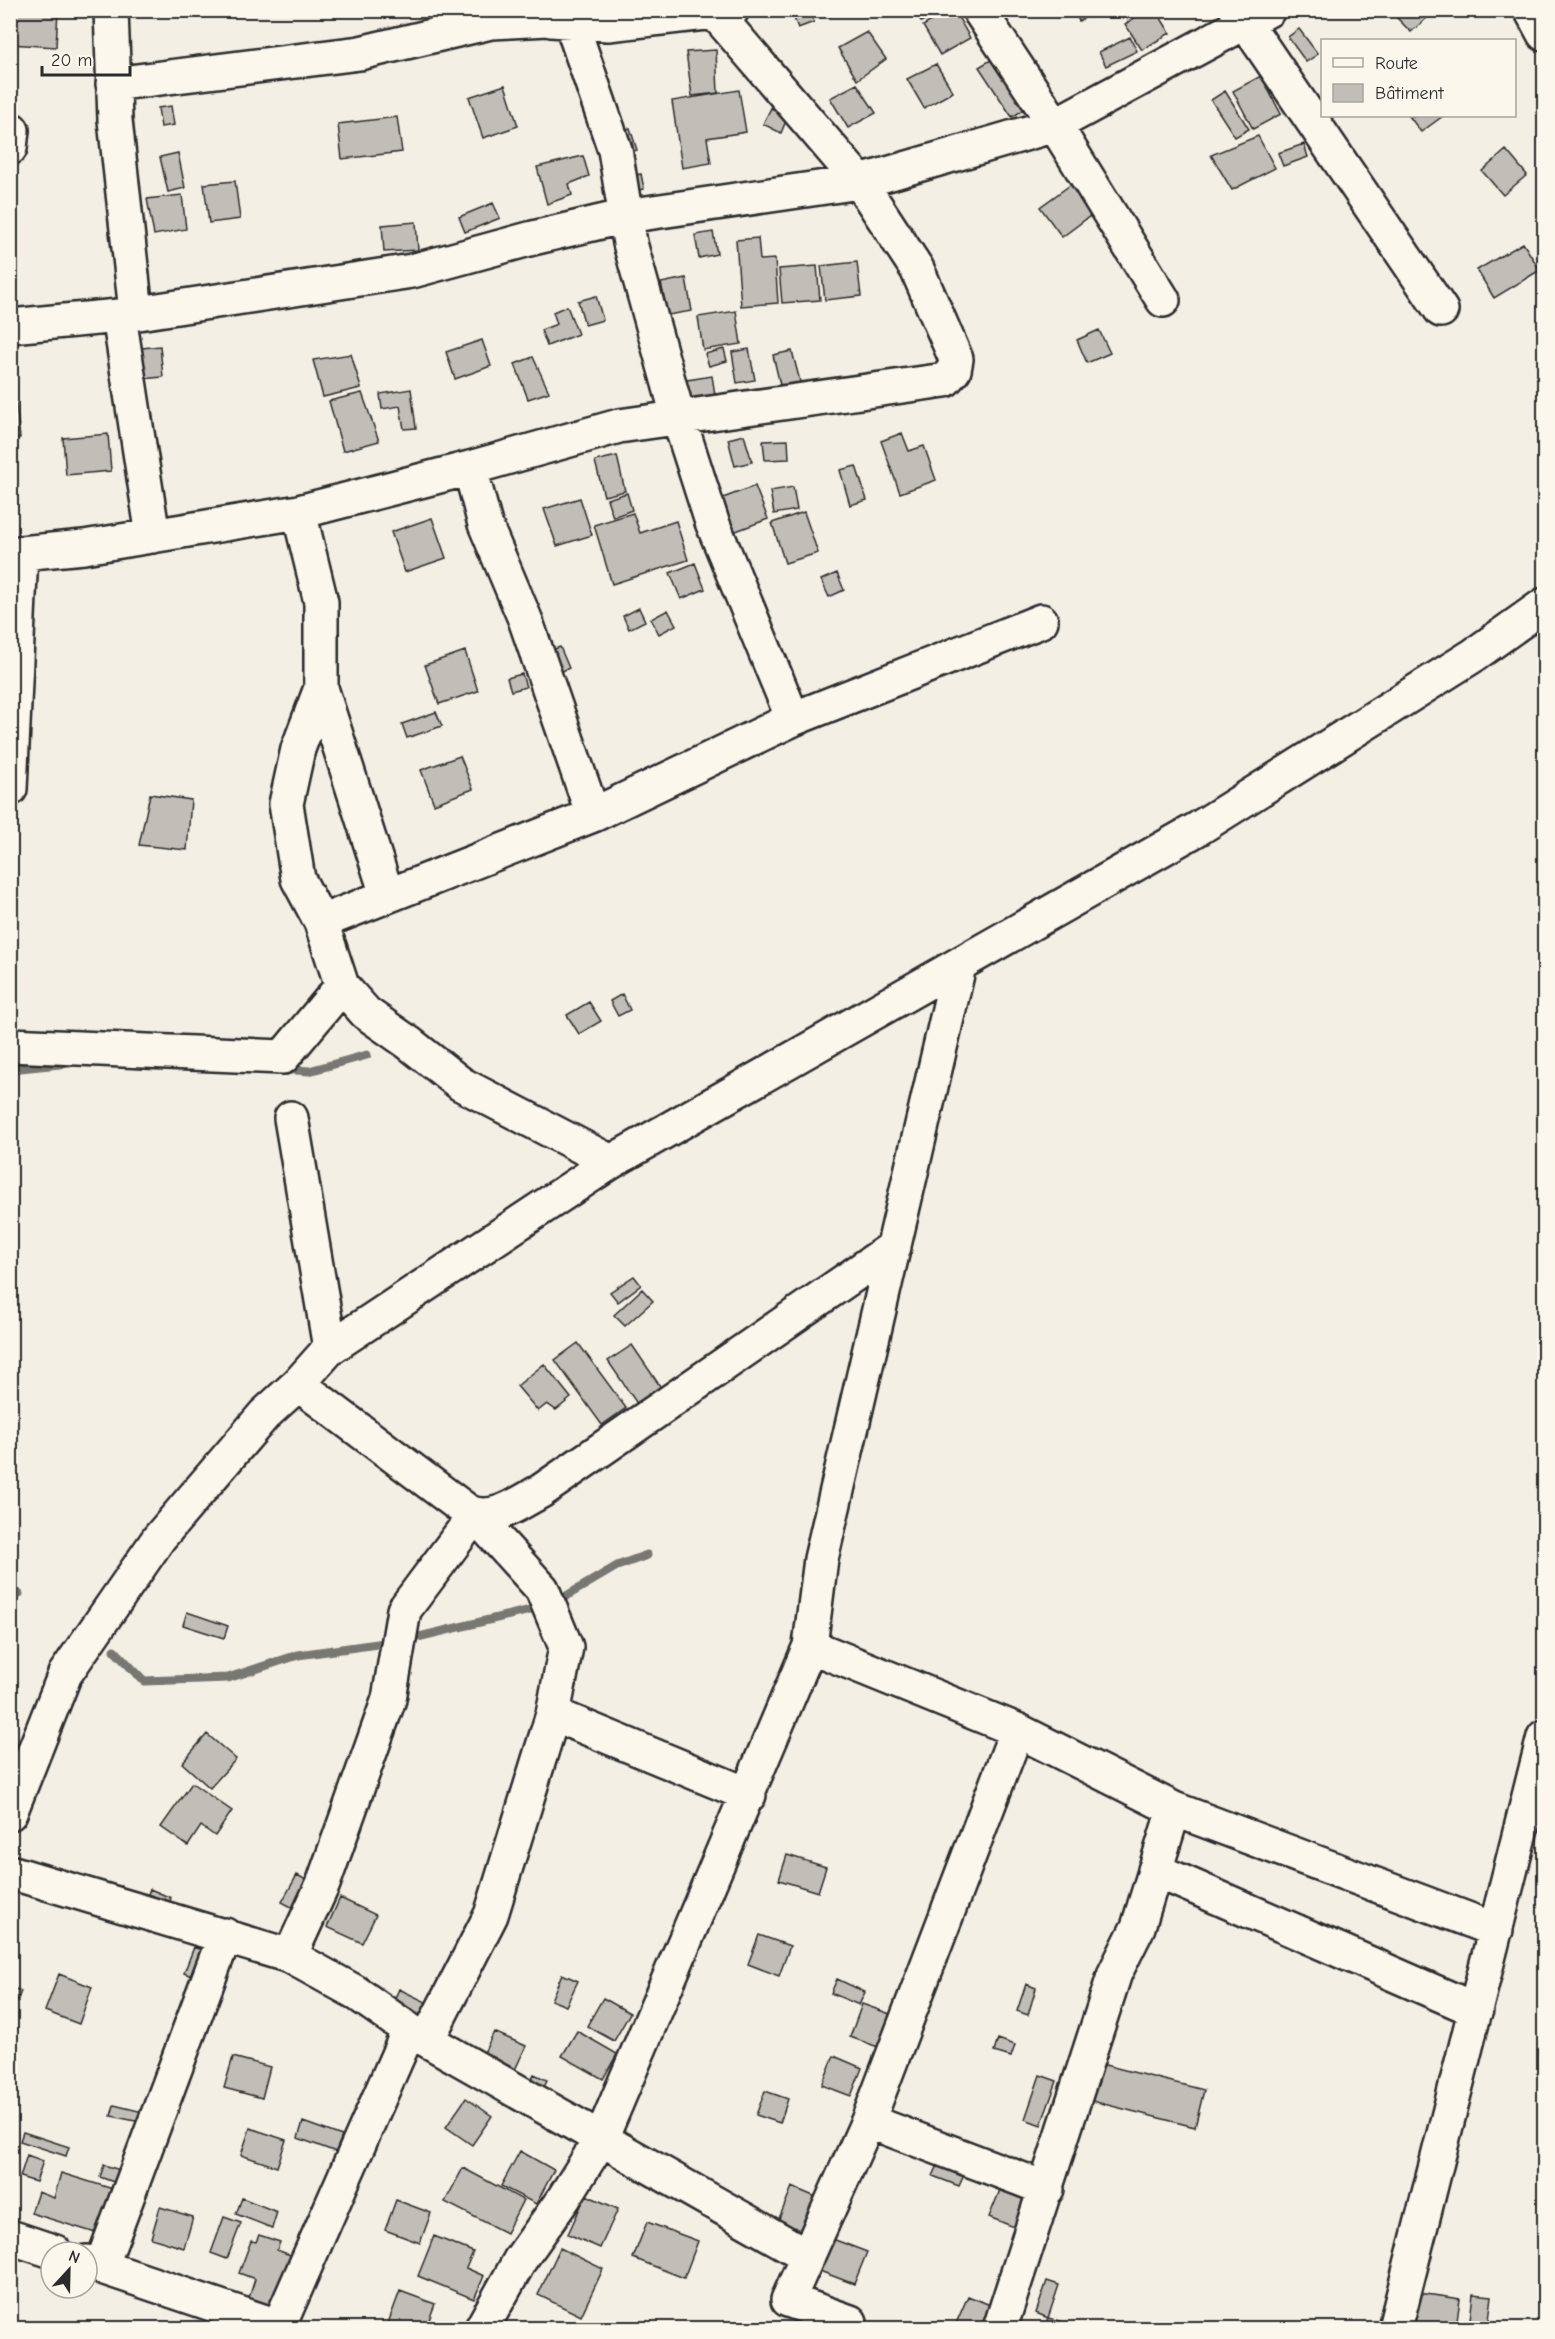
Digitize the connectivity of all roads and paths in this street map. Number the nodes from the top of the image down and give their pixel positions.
1 (111, 10) edge
2 (979, 10) edge
3 (1531, 10) edge
4 (724, 12) edge
5 (1250, 14) edge
6 (489, 16) edge
7 (558, 17) edge
8 (1545, 34) edge
9 (113, 84) junction
10 (1055, 125) junction
11 (860, 182) junction
12 (626, 216) junction
13 (1163, 300) dead end
14 (1441, 310) dead end
15 (128, 314) junction
16 (10, 326) edge
17 (678, 416) junction
18 (470, 468) junction
19 (299, 512) junction
20 (153, 536) junction
21 (16, 554) edge
22 (1545, 605) edge
23 (1041, 621) dead end
24 (321, 688) junction
25 (793, 719) junction
26 (12, 734) edge
27 (10, 789) edge
28 (593, 815) junction
29 (387, 895) junction
30 (321, 921) junction
31 (959, 966) junction
32 (342, 986) junction
33 (10, 1045) edge
34 (291, 1118) dead end
35 (611, 1162) junction
36 (894, 1247) junction
37 (330, 1348) junction
38 (298, 1384) junction
39 (475, 1515) junction
40 (810, 1646) junction
41 (553, 1714) junction
42 (1017, 1730) junction
43 (1545, 1737) edge
44 (748, 1795) junction
45 (1174, 1809) junction
46 (10, 1813) edge
47 (1155, 1870) junction
48 (10, 1872) edge
49 (1496, 1930) junction
50 (225, 1935) junction
51 (290, 1956) junction
52 (1476, 2010) junction
53 (418, 2035) junction
54 (868, 2121) junction
55 (601, 2139) junction
56 (1047, 2189) junction
57 (10, 2237) edge
58 (39, 2247) edge
59 (99, 2252) edge
60 (808, 2256) junction
61 (99, 2267) edge
62 (489, 2326) edge
63 (857, 2326) edge
64 (280, 2328) edge
65 (1000, 2328) edge
66 (1395, 2328) edge

1 - 9 street
2 - 10 street
3 - 8 street
4 - 7 street
4 - 11 street
5 - 10 street
5 - 14 street
6 - 7 street
6 - 9 street
7 - 12 street
9 - 15 street
10 - 11 street
10 - 13 street
11 - 12 street
11 - 17 street
12 - 15 street
12 - 17 street
15 - 16 street
15 - 20 street
17 - 18 street
17 - 25 street
18 - 19 street
18 - 28 street
19 - 20 street
19 - 24 street
20 - 21 street
21 - 26 street
22 - 31 street
23 - 25 street
24 - 29 street
24 - 30 street
25 - 28 street
26 - 27 street
28 - 29 street
29 - 30 street
30 - 32 street
31 - 35 street
31 - 36 street
32 - 33 street
32 - 35 street
34 - 37 street
35 - 37 street
36 - 39 street
36 - 40 street
37 - 38 street
38 - 39 street
38 - 46 street
39 - 41 street
39 - 51 street
40 - 42 street
40 - 44 street
41 - 44 street
41 - 53 street
42 - 45 street
42 - 54 street
43 - 49 street
44 - 55 street
45 - 47 street
45 - 49 street
47 - 52 street
47 - 56 street
48 - 50 street
49 - 52 street
50 - 51 street
50 - 59 street
51 - 53 street
52 - 66 street
53 - 55 street
53 - 64 street
54 - 56 street
54 - 60 street
55 - 60 street
55 - 62 street
56 - 65 street
57 - 58 street
60 - 63 street
61 - 64 street

